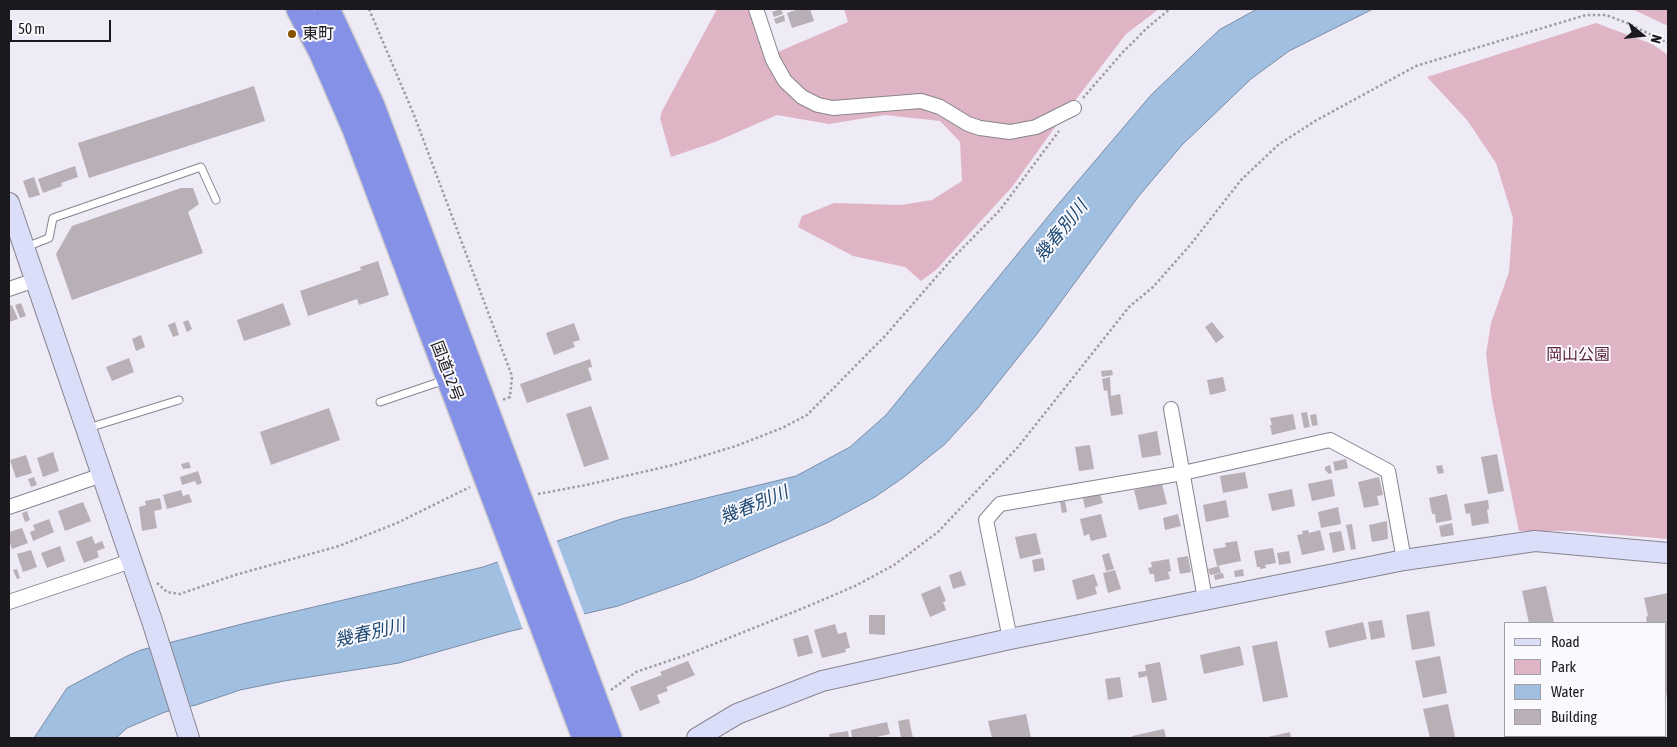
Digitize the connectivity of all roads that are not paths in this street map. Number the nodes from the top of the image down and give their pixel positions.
1 (299, 9) edge
2 (326, 9) edge
3 (756, 9) edge
4 (1074, 108) road end
5 (216, 200) dead end
6 (9, 203) edge
7 (24, 248) junction
8 (35, 280) junction
9 (9, 289) edge
10 (450, 378) junction
11 (179, 400) dead end
12 (380, 402) dead end
13 (1171, 409) dead end
14 (86, 429) junction
15 (1183, 472) junction
16 (102, 475) junction
17 (9, 507) edge
18 (518, 515) junction
19 (1668, 553) edge
20 (1404, 560) junction
21 (131, 561) junction
22 (1205, 600) junction
23 (9, 602) edge
24 (1010, 639) junction
25 (573, 674) junction
26 (186, 733) edge
27 (585, 738) edge
28 (609, 738) edge
29 (697, 738) edge

1 - 10 highway, 国道12号
2 - 18 highway, 国道12号
3 - 4 street
5 - 7 lane
6 - 7 street
7 - 8 street
8 - 9 street
8 - 14 street
10 - 12 lane
10 - 18 highway, 国道12号
11 - 14 lane
13 - 15 street
14 - 16 street
15 - 20 street
15 - 22 street
15 - 24 street
16 - 17 street
16 - 21 street
18 - 25 highway, 国道12号
19 - 20 street
20 - 22 street
21 - 23 street
21 - 26 street
22 - 24 street
24 - 29 street
25 - 27 highway, 国道12号
25 - 28 highway, 国道12号

